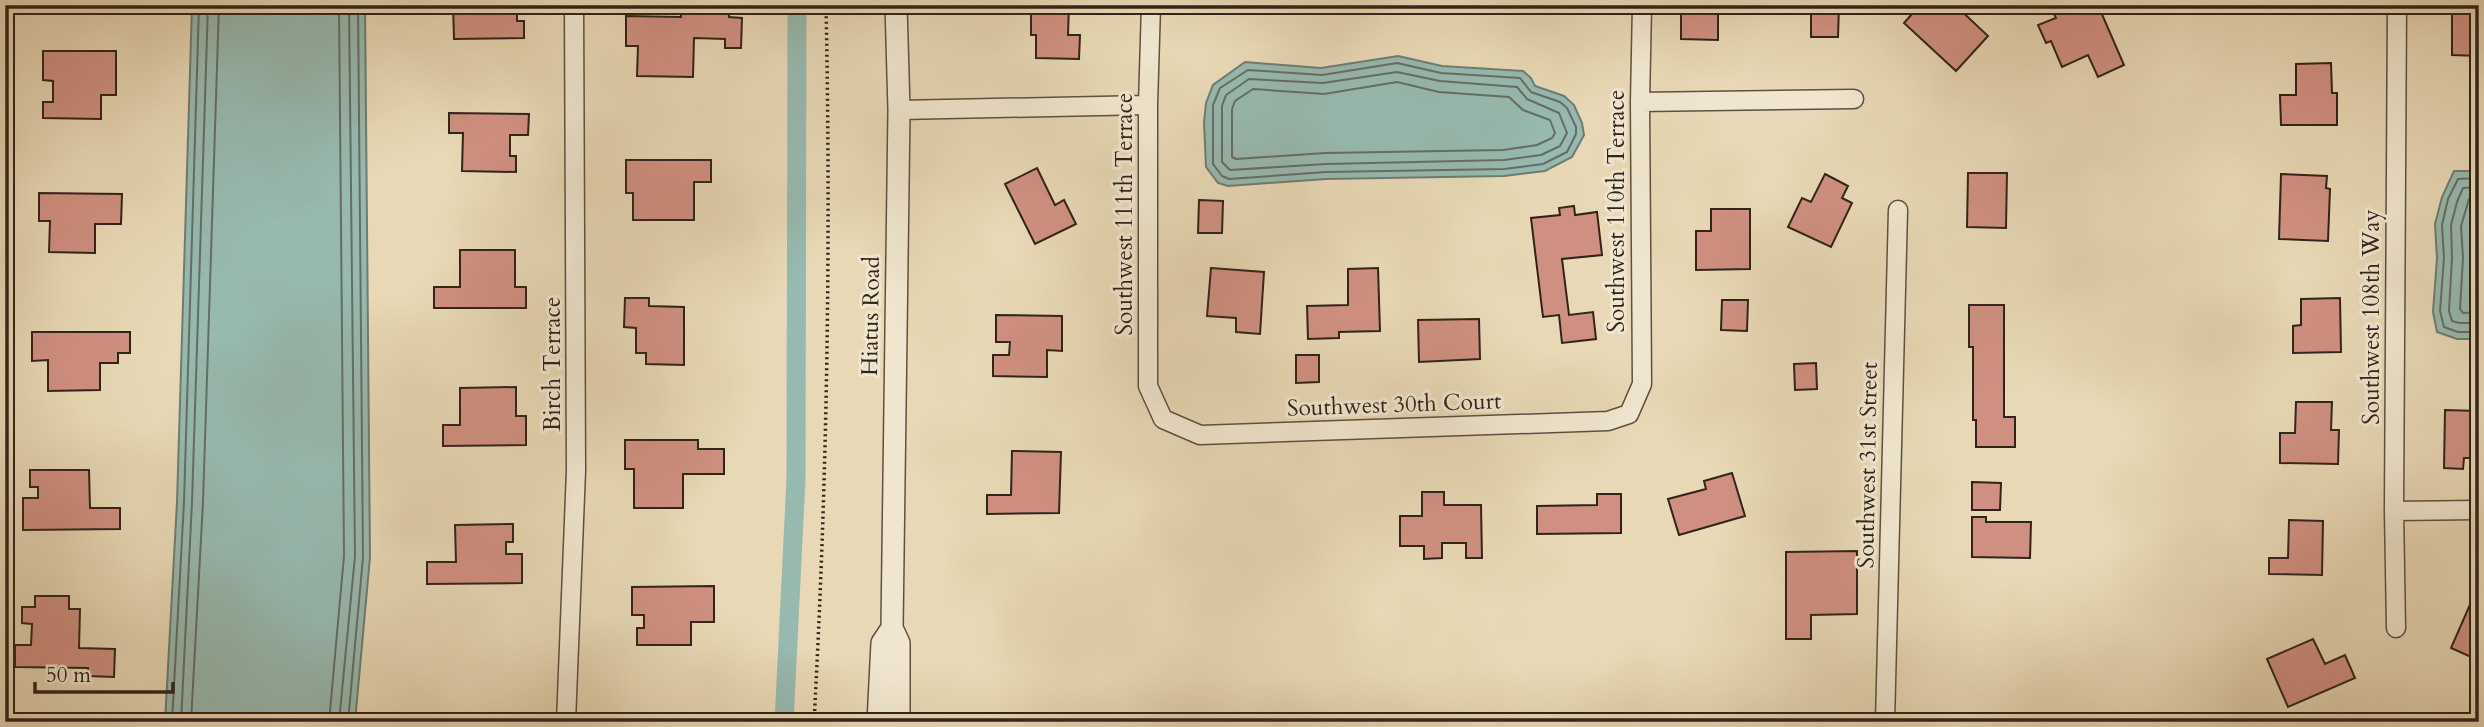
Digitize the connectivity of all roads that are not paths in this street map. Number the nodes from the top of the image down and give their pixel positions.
1 (574, 5) edge
2 (896, 5) edge
3 (1151, 5) edge
4 (1642, 5) edge
5 (2397, 5) edge
6 (1854, 99) dead end
7 (1640, 102) junction
8 (1149, 105) junction
9 (899, 110) junction
10 (1898, 210) dead end
11 (1629, 414) joint
12 (1163, 419) joint
13 (2479, 510) edge
14 (2394, 511) junction
15 (892, 628) junction
16 (2396, 628) dead end
17 (566, 722) edge
18 (878, 722) edge
19 (900, 722) edge
20 (1885, 722) edge

1 - 17 street, Birch Terrace
2 - 9 street, Hiatus Road
3 - 8 street, Southwest 111th Terrace
4 - 7 street, Southwest 110th Terrace
5 - 14 street, Southwest 108th Way
6 - 7 street
7 - 11 street, Southwest 110th Terrace
8 - 9 street
8 - 12 street, Southwest 111th Terrace
9 - 15 street, Hiatus Road
10 - 20 street, Southwest 31st Street
11 - 12 street, Southwest 30th Court
13 - 14 street
14 - 16 street, Southwest 108th Way
15 - 18 street, Hiatus Road
15 - 19 street, Hiatus Road

